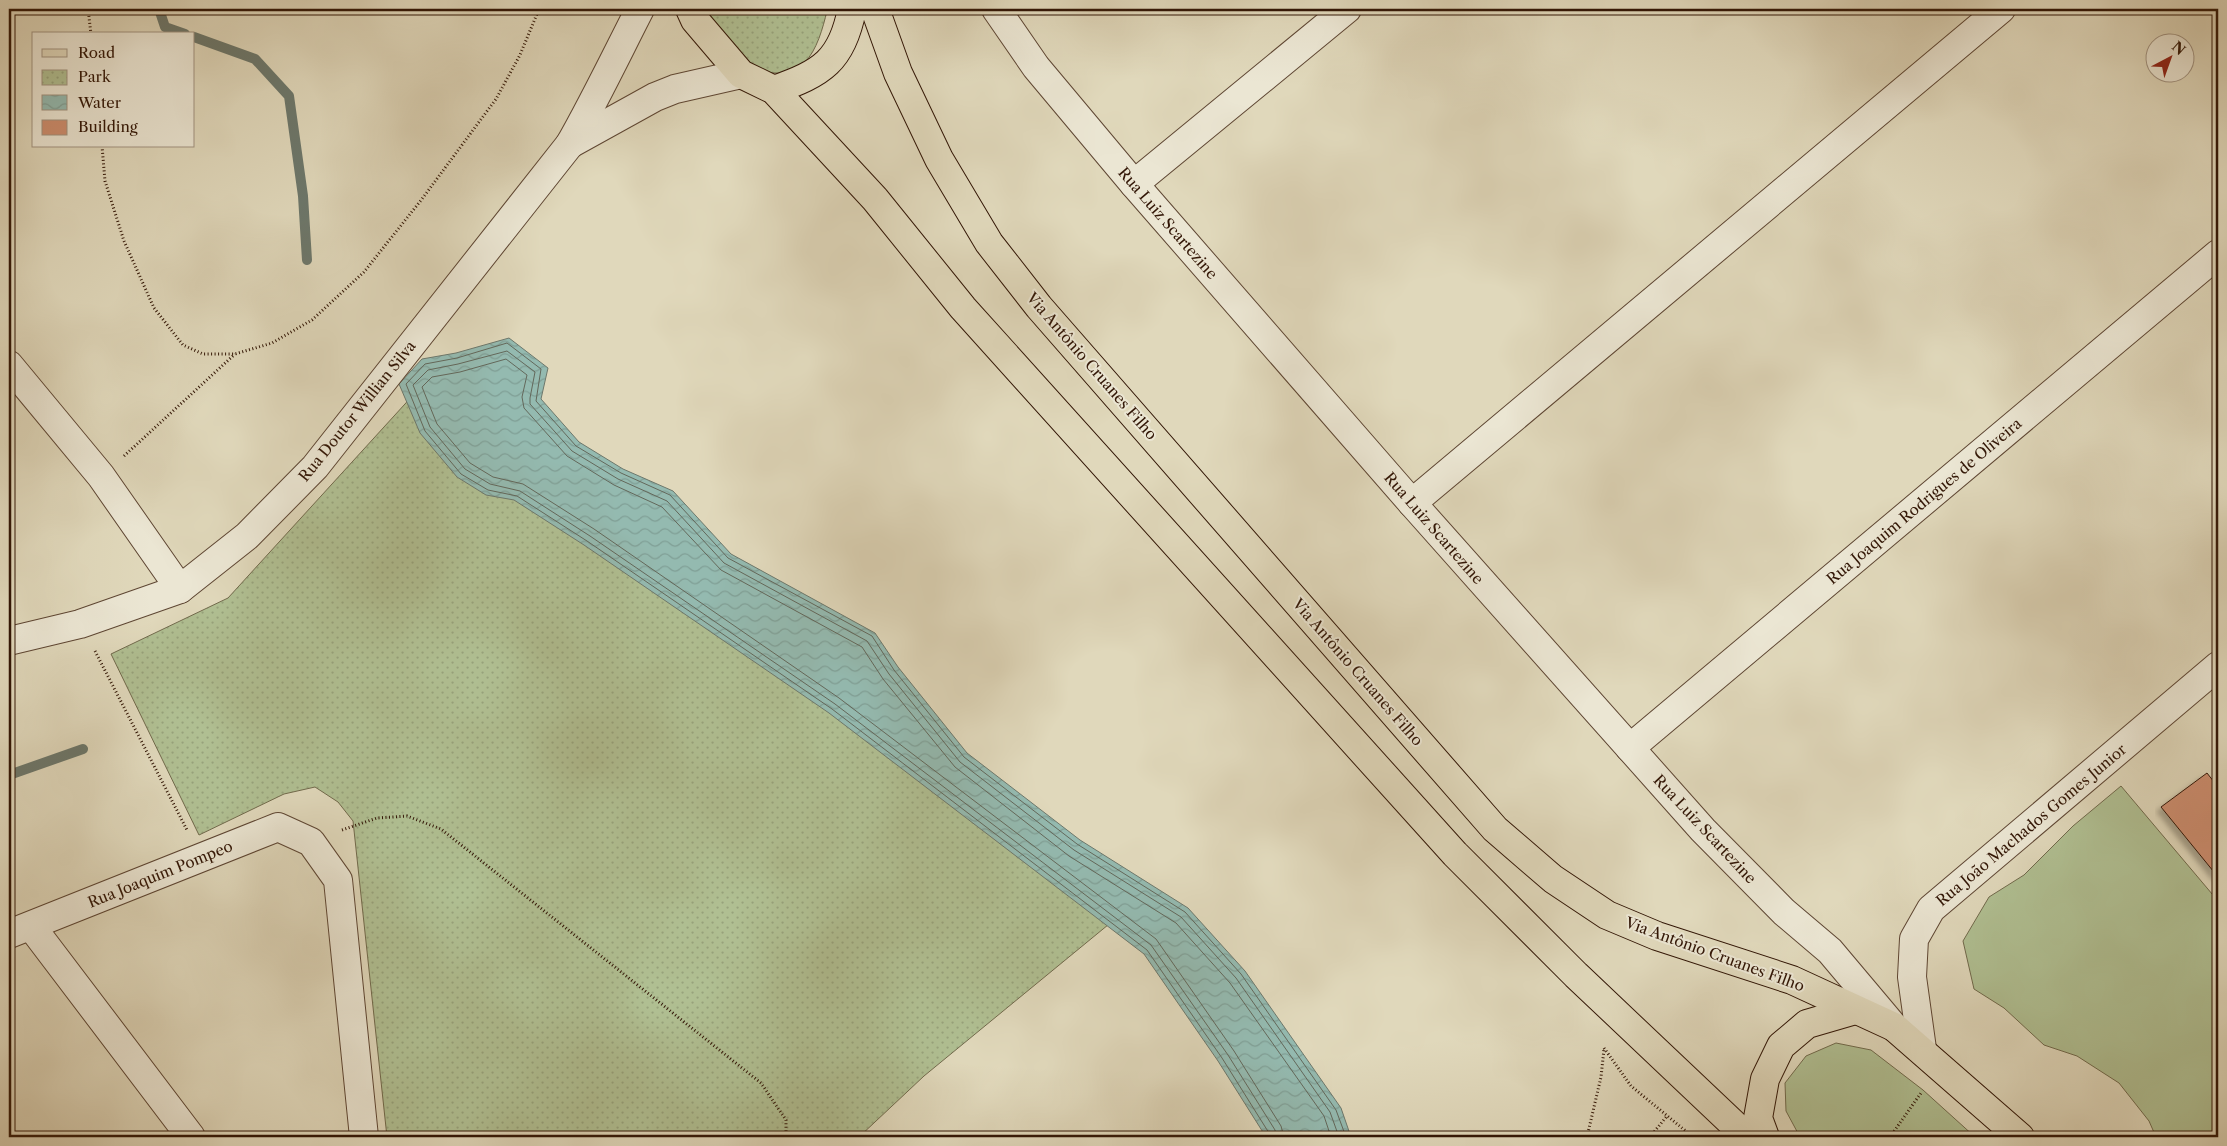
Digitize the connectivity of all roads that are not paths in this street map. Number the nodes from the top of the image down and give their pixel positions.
1 (640, 9) edge
2 (690, 9) edge
3 (852, 9) edge
4 (875, 9) edge
5 (996, 9) edge
6 (1347, 9) edge
7 (2001, 9) edge
8 (741, 74) junction
9 (774, 90) junction
10 (570, 144) junction
11 (1134, 184) junction
12 (2218, 254) edge
13 (9, 365) edge
14 (1412, 503) junction
15 (180, 589) junction
16 (9, 641) edge
17 (2218, 666) edge
18 (1630, 748) junction
19 (20, 930) edge
20 (1855, 1010) junction
21 (1894, 1027) junction
22 (1922, 1050) junction
23 (191, 1137) edge
24 (364, 1137) edge
25 (1747, 1137) edge
26 (1765, 1137) edge
27 (2020, 1137) edge

1 - 10 street
2 - 8 main road
3 - 9 main road
4 - 20 main road, Via Antônio Cruanes Filho
5 - 11 street, Rua Luiz Scartezine
6 - 11 street
7 - 14 street
8 - 9 main road
8 - 10 street
9 - 25 main road
10 - 15 street, Rua Doutor Willian Silva
11 - 14 street, Rua Luiz Scartezine
12 - 18 street, Rua Joaquim Rodrigues de Oliveira
13 - 15 street
14 - 18 street, Rua Luiz Scartezine
15 - 16 street, Rua Doutor Willian Silva
17 - 22 street, Rua João Machados Gomes Junior
18 - 21 street, Rua Luiz Scartezine
19 - 23 street
19 - 24 street, Rua Joaquim Pompeo
20 - 21 main road, Via Antônio Cruanes Filho
20 - 26 main road
21 - 22 main road, Via Antônio Cruanes Filho
22 - 27 main road, Via Antônio Cruanes Filho

